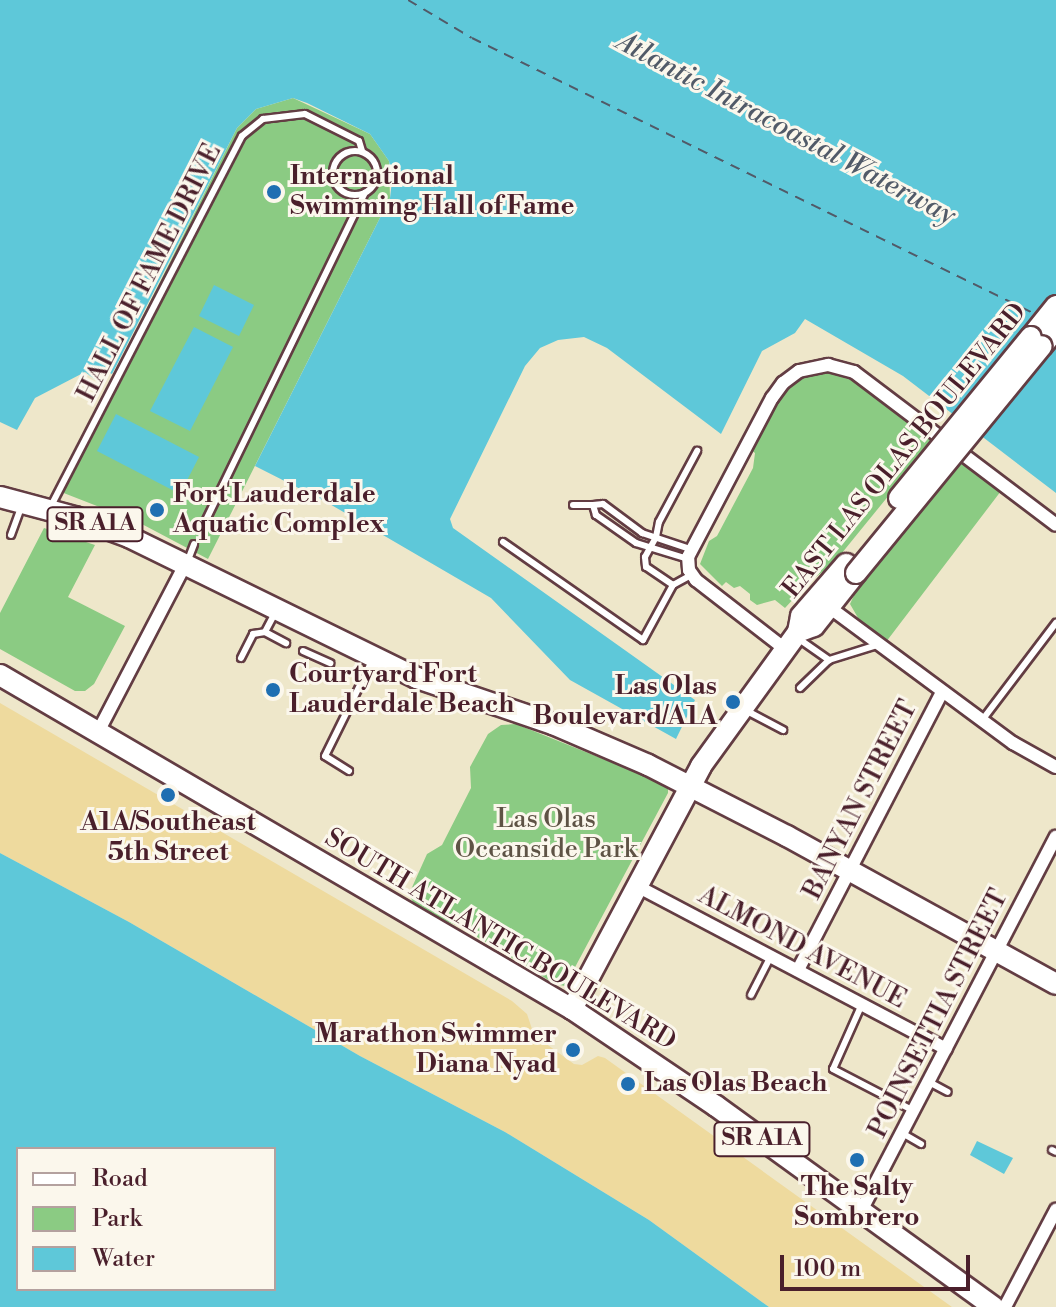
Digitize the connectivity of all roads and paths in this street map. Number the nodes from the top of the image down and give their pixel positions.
1 (362, 151) junction
2 (365, 193) junction
3 (1056, 306) edge
4 (1056, 329) edge
5 (697, 451) dead end
6 (0, 497) edge
7 (23, 502) junction
8 (573, 505) dead end
9 (593, 505) junction
10 (50, 510) junction
11 (205, 522) dead end
12 (1056, 525) edge
13 (11, 535) dead end
14 (656, 537) junction
15 (503, 542) dead end
16 (650, 547) junction
17 (190, 554) junction
18 (689, 554) junction
19 (851, 568) junction
20 (691, 575) junction
21 (673, 585) junction
22 (829, 607) junction
23 (277, 609) junction
24 (1056, 623) edge
25 (265, 632) junction
26 (793, 639) junction
27 (286, 643) dead end
28 (877, 645) junction
29 (303, 651) dead end
30 (373, 657) junction
31 (241, 658) dead end
32 (829, 660) junction
33 (330, 663) dead end
34 (0, 675) edge
35 (800, 688) dead end
36 (942, 692) junction
37 (740, 707) junction
38 (982, 720) junction
39 (783, 730) dead end
40 (98, 732) junction
41 (1056, 767) edge
42 (349, 771) dead end
43 (690, 786) junction
44 (1056, 837) edge
45 (849, 871) junction
46 (637, 886) junction
47 (998, 950) junction
48 (771, 956) junction
49 (798, 970) junction
50 (1056, 984) edge
51 (751, 995) dead end
52 (862, 1004) junction
53 (572, 1009) junction
54 (946, 1049) junction
55 (929, 1082) junction
56 (948, 1092) dead end
57 (914, 1111) junction
58 (902, 1133) junction
59 (921, 1144) dead end
60 (1056, 1210) edge
61 (861, 1211) junction
62 (994, 1307) edge
63 (1005, 1307) edge

1 - 2 lane
1 - 2 lane
1 - 10 lane, HALL OF FAME DRIVE
2 - 11 lane
3 - 19 main road, EAST LAS OLAS BOULEVARD, bridge
4 - 19 main road, EAST LAS OLAS BOULEVARD, bridge
5 - 14 lane
6 - 7 main road, SR A1A
7 - 10 main road, SR A1A
7 - 13 lane
8 - 9 lane
9 - 14 lane
9 - 16 lane
10 - 17 main road, SR A1A
12 - 18 street
14 - 16 lane
14 - 18 lane
15 - 21 lane
16 - 18 lane
16 - 21 lane
17 - 23 main road, SR A1A
17 - 40 street
18 - 20 street
19 - 22 main road, EAST LAS OLAS BOULEVARD
19 - 26 main road, EAST LAS OLAS BOULEVARD
20 - 21 lane
20 - 26 street
22 - 26 main road, EAST LAS OLAS BOULEVARD
22 - 28 street
23 - 25 lane
23 - 30 main road, SR A1A
24 - 38 lane
25 - 27 lane
25 - 31 lane
26 - 32 lane
26 - 37 main road, EAST LAS OLAS BOULEVARD
28 - 32 lane
28 - 36 street
29 - 33 lane
30 - 42 lane
30 - 43 main road, SR A1A
32 - 35 lane
34 - 40 main road, SOUTH ATLANTIC BOULEVARD / SR A1A
36 - 38 street
36 - 45 street, BANYAN STREET
37 - 39 lane
37 - 43 main road, EAST LAS OLAS BOULEVARD
38 - 41 street
40 - 53 main road, SOUTH ATLANTIC BOULEVARD / SR A1A
43 - 45 main road, SR A1A
43 - 46 main road, EAST LAS OLAS BOULEVARD
44 - 47 street, POINSETTIA STREET
45 - 47 main road, SR A1A
45 - 49 street, BANYAN STREET
46 - 48 street, ALMOND AVENUE
46 - 53 main road, EAST LAS OLAS BOULEVARD
47 - 50 main road, SR A1A
47 - 54 street, POINSETTIA STREET
48 - 49 street, ALMOND AVENUE
48 - 51 lane
49 - 52 street, ALMOND AVENUE
52 - 54 street, ALMOND AVENUE
52 - 57 lane
53 - 61 main road, SOUTH ATLANTIC BOULEVARD / SR A1A
54 - 55 street, POINSETTIA STREET
55 - 56 lane
55 - 57 street, POINSETTIA STREET
57 - 58 street, POINSETTIA STREET
58 - 59 lane
58 - 61 street, POINSETTIA STREET
60 - 63 street
61 - 62 main road, SOUTH ATLANTIC BOULEVARD / SR A1A

